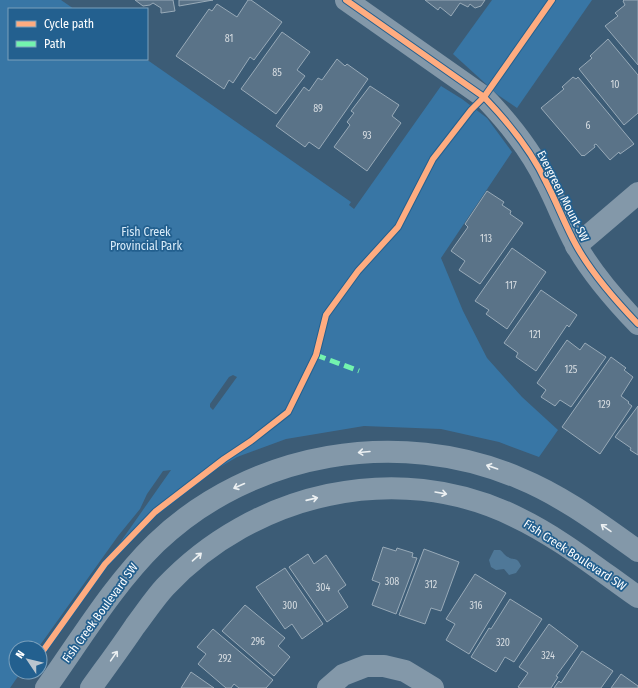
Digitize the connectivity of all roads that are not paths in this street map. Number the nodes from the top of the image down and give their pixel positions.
1 (346, 0) edge
2 (638, 193) edge
3 (576, 246) junction
4 (638, 324) edge
5 (638, 551) edge
6 (638, 597) edge
7 (46, 688) edge
8 (92, 688) edge
9 (328, 688) edge
10 (433, 688) edge

1 - 3 main road, Evergreen Mount SW
2 - 3 main road
3 - 4 main road, Evergreen Mount SW
5 -> 7 main road, Fish Creek Boulevard SW
8 -> 6 main road, Fish Creek Boulevard SW
9 - 10 main road

